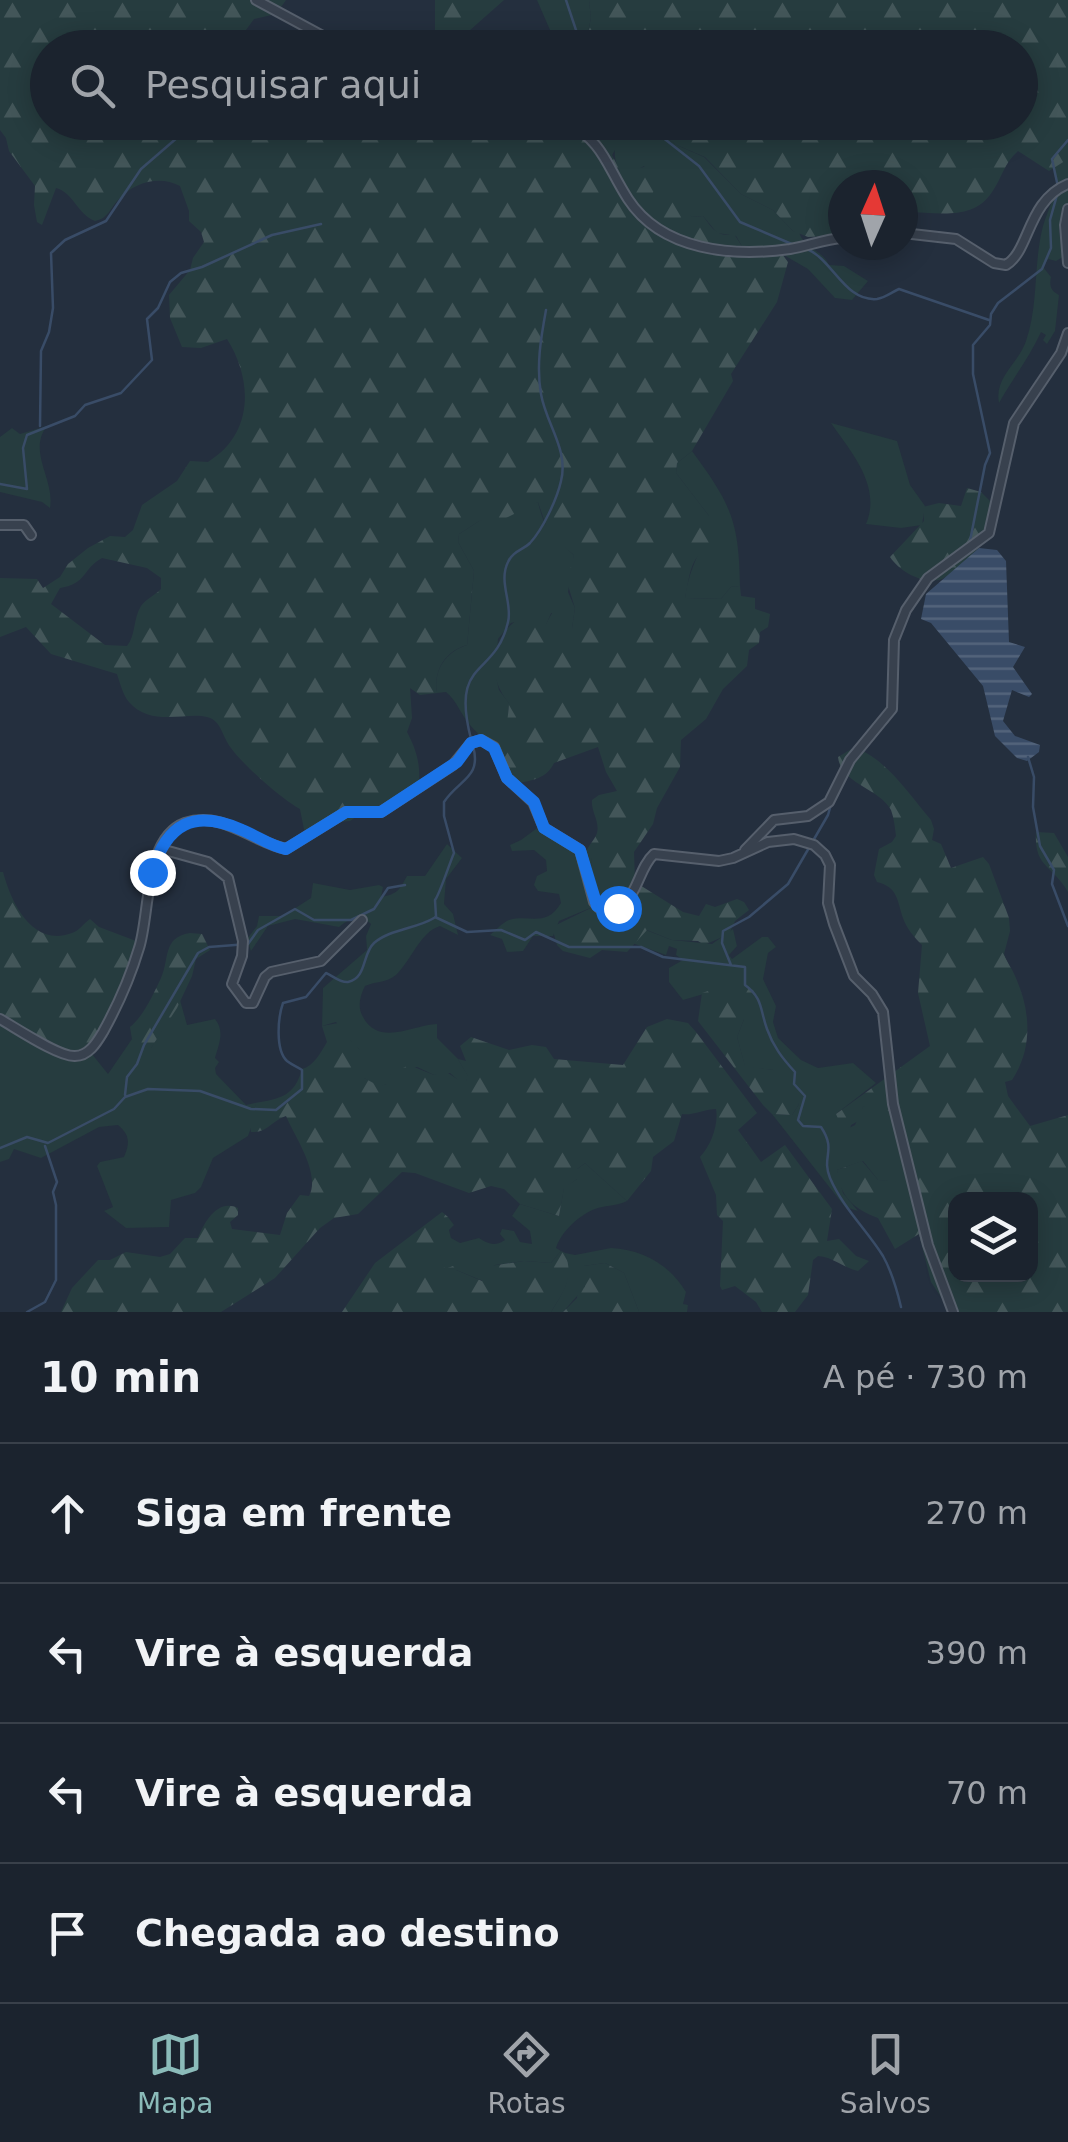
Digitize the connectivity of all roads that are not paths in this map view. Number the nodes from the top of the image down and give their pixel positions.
1 (256, 0) edge
2 (312, 30) edge
3 (592, 140) edge
4 (1068, 184) edge
5 (1068, 209) edge
6 (918, 235) edge
7 (828, 241) edge
8 (1068, 263) edge
9 (1068, 333) edge
10 (0, 525) edge
11 (31, 535) dead end
12 (160, 849) junction
13 (742, 853) junction
14 (362, 920) dead end
15 (0, 1020) edge
16 (954, 1312) edge

1 - 2 street
3 - 7 street
4 - 6 street
5 - 8 street
9 - 13 street
10 - 11 street
12 - 13 street
12 - 14 street
12 - 15 street
13 - 16 street

